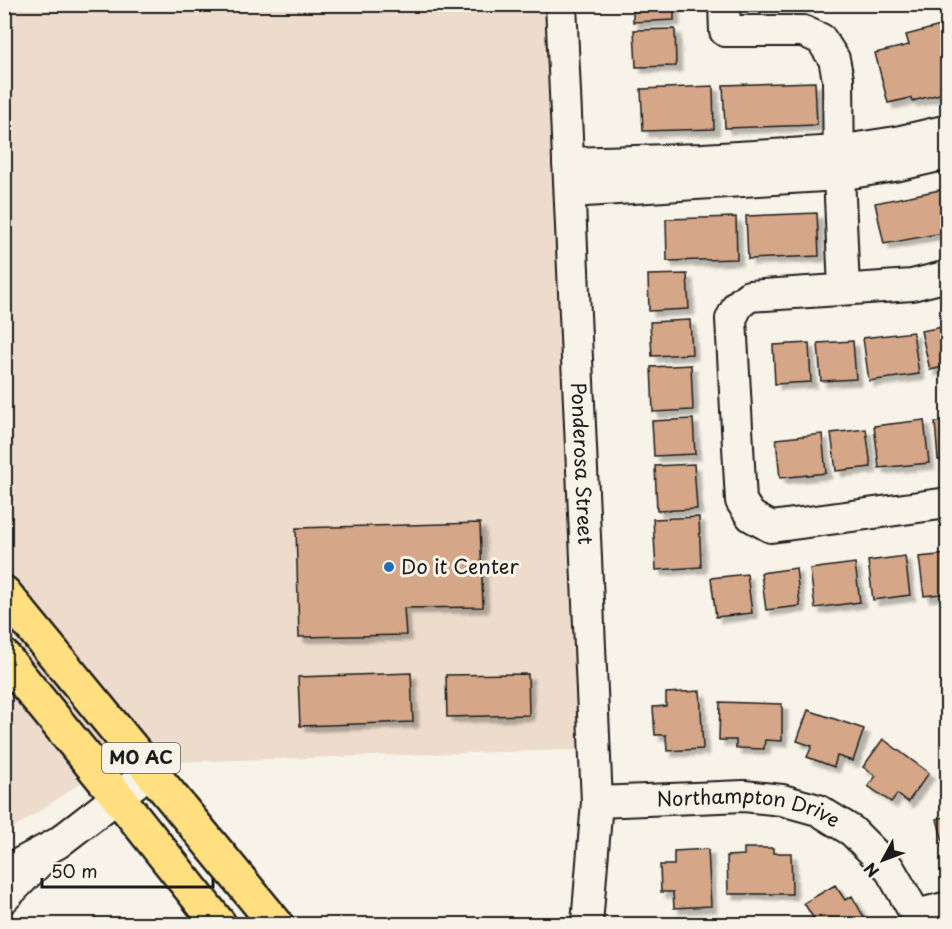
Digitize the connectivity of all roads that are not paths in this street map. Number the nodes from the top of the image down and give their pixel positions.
1 (561, 4) edge
2 (724, 4) edge
3 (948, 130) edge
4 (948, 154) edge
5 (839, 163) junction
6 (569, 177) junction
7 (948, 276) edge
8 (844, 289) junction
9 (948, 503) edge
10 (4, 593) edge
11 (4, 657) edge
12 (151, 771) junction
13 (118, 796) junction
14 (597, 802) junction
15 (58, 843) junction
16 (4, 872) edge
17 (4, 898) edge
18 (948, 907) edge
19 (917, 920) edge
20 (219, 924) edge
21 (276, 924) edge
22 (587, 924) edge

1 - 6 street, Ponderosa Street
2 - 5 street
3 - 5 street
4 - 5 street
5 - 6 street
5 - 8 street
6 - 14 street, Ponderosa Street
7 - 8 street
8 - 9 street
10 - 12 main road, MO AC
11 - 13 main road, MO AC
12 - 13 street
12 - 21 main road, MO AC
13 - 15 street
13 - 20 main road, MO AC
14 - 19 street, Northampton Drive
14 - 22 street, Ponderosa Street
15 - 16 street
15 - 17 street
18 - 19 street

